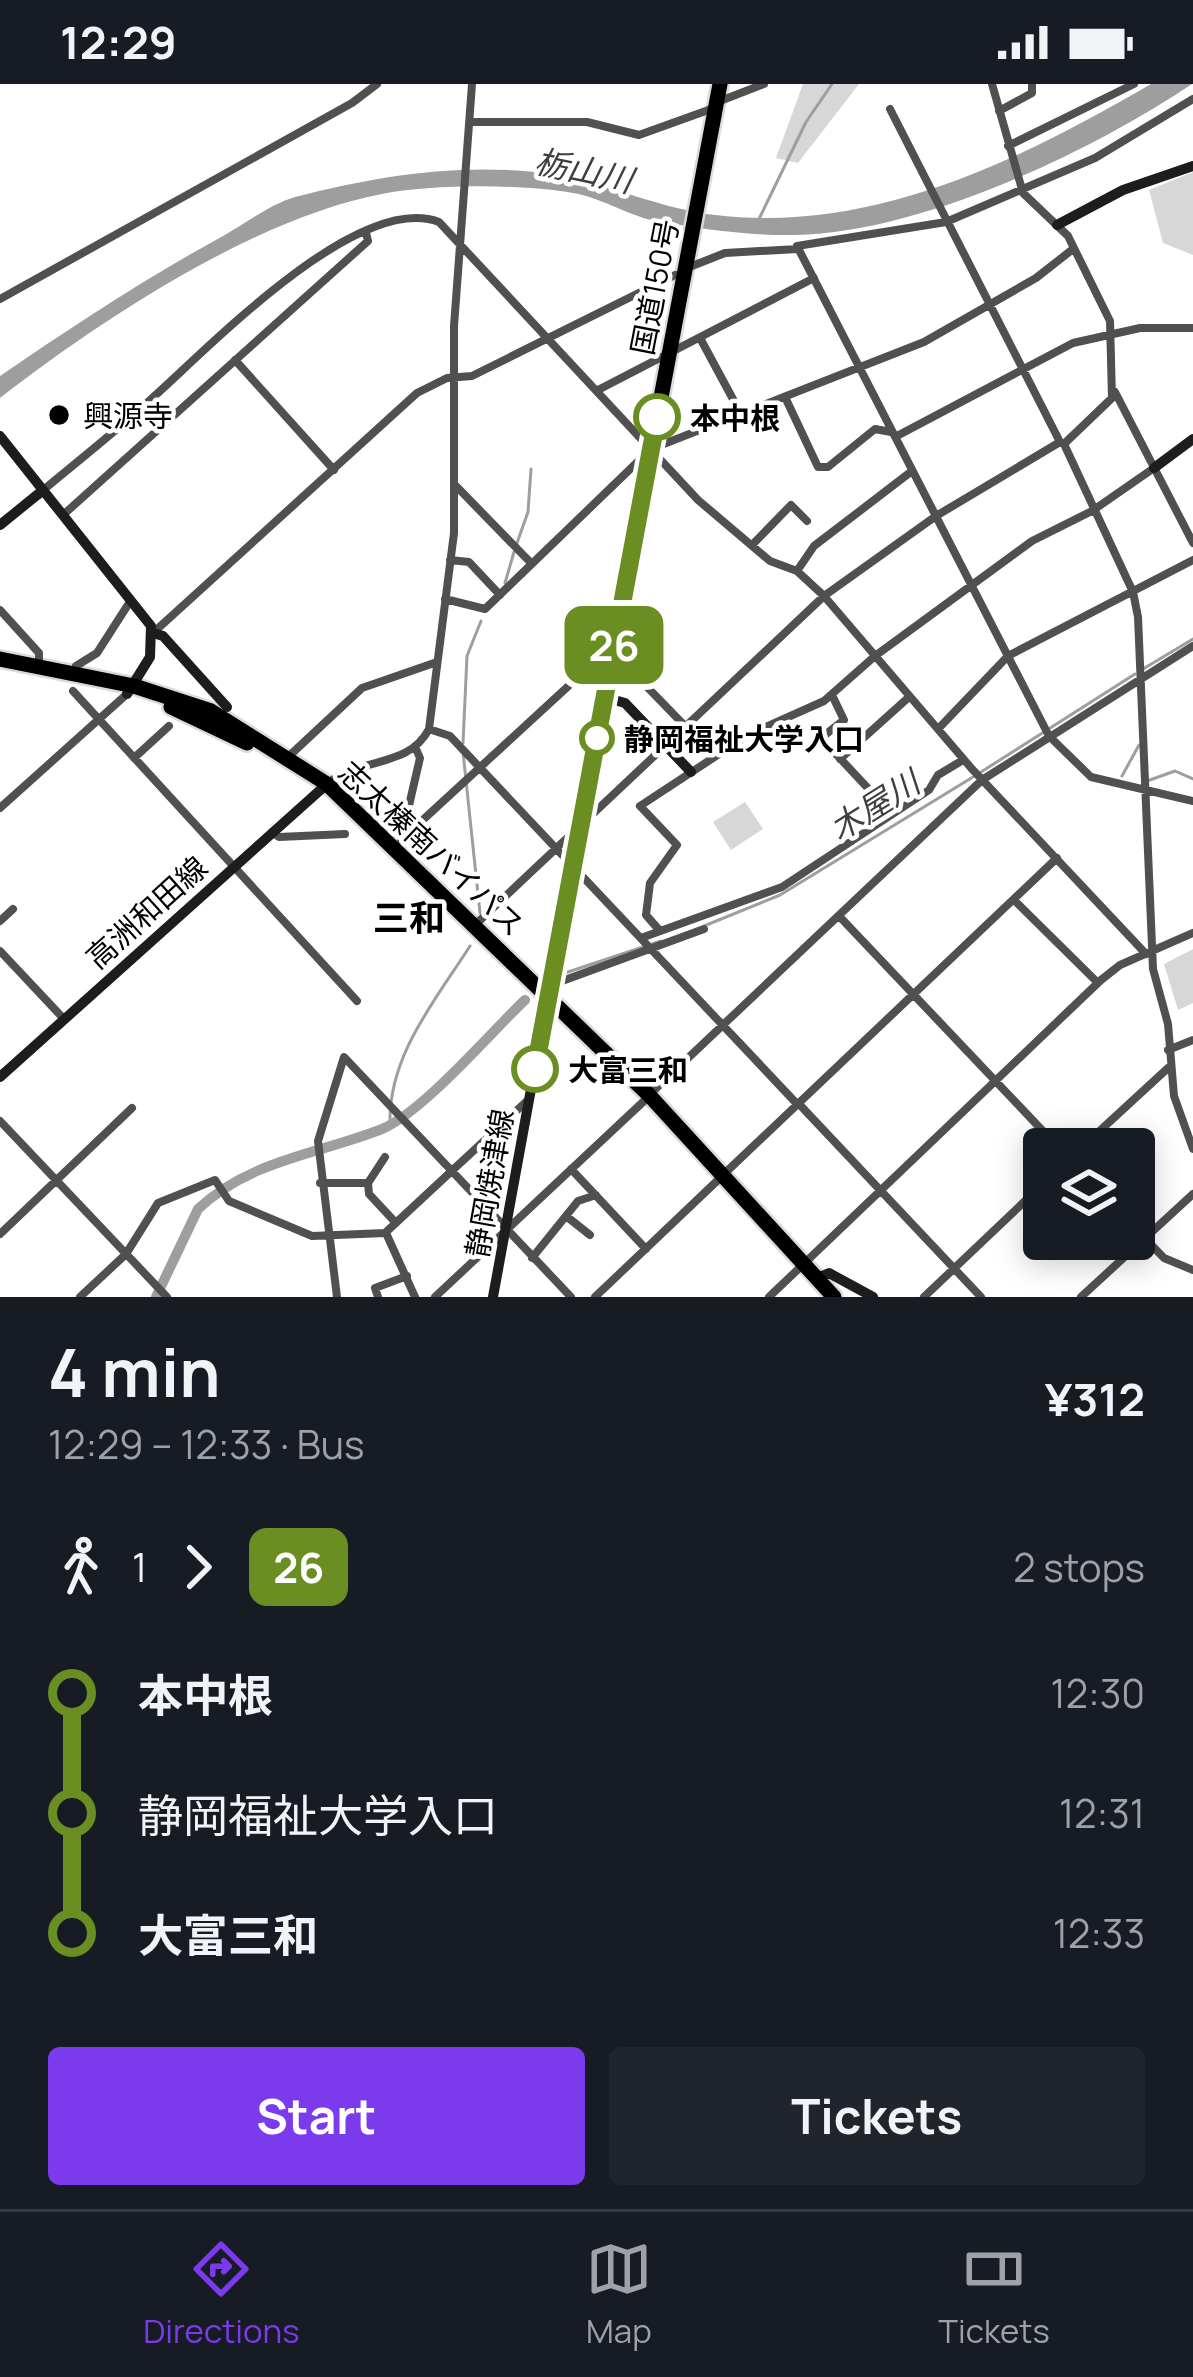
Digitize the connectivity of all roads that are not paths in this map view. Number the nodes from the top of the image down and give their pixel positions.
1 (376, 84) edge
2 (472, 84) edge
3 (720, 84) edge
4 (764, 84) edge
5 (992, 84) edge
6 (1032, 84) edge
7 (1134, 84) edge
8 (1193, 99) edge
9 (716, 105) junction
10 (890, 109) dead end
11 (998, 111) junction
12 (472, 122) junction
13 (1008, 147) junction
14 (1193, 166) edge
15 (1022, 191) junction
16 (945, 219) junction
17 (1057, 225) junction
18 (365, 233) junction
19 (464, 243) junction
20 (799, 249) junction
21 (1074, 249) junction
22 (692, 266) dead end
23 (675, 275) dead end
24 (814, 278) junction
25 (0, 299) edge
26 (989, 305) junction
27 (1193, 328) edge
28 (1112, 334) junction
29 (700, 338) junction
30 (550, 339) junction
31 (669, 354) junction
32 (235, 360) junction
33 (861, 368) junction
34 (1024, 373) junction
35 (458, 377) junction
36 (598, 390) junction
37 (1114, 390) junction
38 (785, 397) junction
39 (741, 414) junction
40 (894, 435) junction
41 (0, 436) edge
42 (1193, 439) edge
43 (1063, 441) junction
44 (651, 449) junction
45 (1154, 468) junction
46 (334, 470) junction
47 (913, 471) junction
48 (454, 485) junction
49 (42, 491) junction
50 (1092, 511) junction
51 (63, 515) junction
52 (936, 516) junction
53 (807, 521) dead end
54 (0, 525) edge
55 (1193, 543) edge
56 (752, 545) junction
57 (450, 560) junction
58 (1193, 560) edge
59 (532, 564) junction
60 (797, 571) junction
61 (972, 586) junction
62 (1133, 592) junction
63 (500, 595) junction
64 (824, 596) junction
65 (132, 599) junction
66 (445, 599) junction
67 (0, 610) edge
68 (153, 633) junction
69 (1193, 646) edge
70 (613, 649) junction
71 (875, 656) junction
72 (1008, 656) junction
73 (0, 659) edge
74 (437, 662) junction
75 (39, 665) junction
76 (76, 666) dead end
77 (0, 669) edge
78 (1140, 680) junction
79 (131, 690) junction
80 (74, 692) dead end
81 (832, 694) junction
82 (604, 697) junction
83 (909, 697) junction
84 (227, 707) dead end
85 (100, 719) junction
86 (685, 725) junction
87 (170, 726) dead end
88 (428, 729) junction
89 (938, 730) junction
90 (1049, 736) junction
91 (666, 745) junction
92 (416, 749) junction
93 (288, 757) junction
94 (134, 758) junction
95 (839, 759) junction
96 (964, 760) junction
97 (478, 767) junction
98 (691, 772) junction
99 (982, 780) junction
100 (323, 787) junction
101 (1145, 787) junction
102 (1193, 801) edge
103 (0, 808) edge
104 (892, 814) junction
105 (581, 823) junction
106 (272, 832) junction
107 (345, 834) dead end
108 (398, 843) junction
109 (556, 849) junction
110 (1057, 858) junction
111 (233, 866) junction
112 (573, 866) junction
113 (1013, 899) junction
114 (13, 909) dead end
115 (838, 916) junction
116 (0, 921) edge
117 (476, 924) junction
118 (704, 929) dead end
119 (660, 931) junction
120 (1193, 933) edge
121 (640, 938) junction
122 (652, 950) junction
123 (0, 951) edge
124 (1150, 953) junction
125 (1098, 983) junction
126 (914, 995) junction
127 (549, 996) junction
128 (357, 1001) dead end
129 (63, 1018) junction
130 (723, 1026) junction
131 (1193, 1040) edge
132 (1168, 1050) junction
133 (1169, 1067) junction
134 (0, 1078) edge
135 (995, 1079) junction
136 (646, 1098) junction
137 (529, 1099) junction
138 (798, 1104) junction
139 (132, 1108) dead end
140 (0, 1121) edge
141 (1040, 1128) edge
142 (1103, 1128) edge
143 (1193, 1148) edge
144 (386, 1157) dead end
145 (571, 1169) junction
146 (452, 1171) junction
147 (721, 1177) junction
148 (57, 1180) junction
149 (320, 1183) junction
150 (368, 1184) junction
151 (880, 1191) junction
152 (1193, 1194) edge
153 (596, 1196) junction
154 (1023, 1203) edge
155 (566, 1216) junction
156 (396, 1223) junction
157 (1155, 1227) edge
158 (505, 1231) junction
159 (386, 1233) junction
160 (0, 1234) edge
161 (590, 1234) dead end
162 (329, 1236) junction
163 (646, 1249) junction
164 (1155, 1249) edge
165 (126, 1253) junction
166 (532, 1258) junction
167 (1120, 1260) edge
168 (801, 1267) junction
169 (954, 1269) junction
170 (1193, 1270) edge
171 (407, 1276) junction
172 (817, 1278) junction
173 (162, 1292) edge
174 (447, 1293) edge
175 (80, 1297) edge
176 (337, 1297) edge
177 (378, 1297) edge
178 (415, 1297) edge
179 (435, 1297) edge
180 (493, 1297) edge
181 (571, 1297) edge
182 (595, 1297) edge
183 (769, 1297) edge
184 (822, 1297) edge
185 (834, 1297) edge
186 (873, 1297) edge
187 (924, 1297) edge
188 (981, 1297) edge
189 (1081, 1297) edge

1 - 25 street
2 - 12 street
3 - 9 highway, 国道150号
4 - 9 street
5 - 11 street
6 - 11 street
7 - 13 street
8 - 15 street
9 - 12 street
9 - 31 highway, 国道150号
10 - 16 street
11 - 13 street
12 - 19 street
13 - 15 street
14 - 17 main road
15 - 16 street
15 - 17 street
16 - 20 street
16 - 26 street
17 - 21 street
18 - 19 street
18 - 32 street
18 - 49 street
19 - 30 street
19 - 35 street
20 - 22 street
20 - 24 street
21 - 26 street
21 - 28 street
23 - 30 street
24 - 29 street
24 - 33 street
26 - 33 street
26 - 34 street
27 - 28 street
28 - 34 street
28 - 37 street
29 - 31 street
29 - 39 street
30 - 35 street
30 - 36 street
31 - 36 street
31 - 44 highway, 国道150号
32 - 46 street
32 - 51 street
33 - 38 street
33 - 40 street
34 - 40 street
34 - 43 street
35 - 46 street
35 - 48 street
36 - 44 street
37 - 43 street
37 - 45 street
38 - 39 street
38 - 40 street
39 - 44 street
40 - 47 street
41 - 49 main road
42 - 45 main road
43 - 50 street
43 - 52 street
44 - 56 street
44 - 59 street
44 - 70 highway, 国道150号
45 - 50 street
45 - 55 street
46 - 68 street
47 - 52 street
47 - 60 street
48 - 57 street
48 - 59 street
49 - 51 main road
49 - 54 main road
50 - 61 street
50 - 62 street
51 - 65 main road
52 - 61 street
52 - 64 street
53 - 56 street
56 - 60 street
57 - 63 street
57 - 66 street
58 - 62 street
59 - 63 street
60 - 64 street
61 - 71 street
61 - 72 street
62 - 72 street
62 - 78 street
63 - 66 street
64 - 71 street
64 - 86 street
65 - 68 main road
65 - 76 street
66 - 74 street
67 - 75 street
68 - 79 main road
68 - 84 main road
69 - 78 street
70 - 82 highway, 国道150号
70 - 86 street
70 - 97 street
71 - 81 street
71 - 83 street
72 - 89 street
72 - 90 street
73 - 75 highway, 志太榛南バイパス
74 - 88 street
74 - 93 street
75 - 79 highway, 志太榛南バイパス
77 - 79 highway, 志太榛南バイパス
78 - 90 street
78 - 101 street
79 - 85 street
79 - 93 highway, 志太榛南バイパス
79 - 100 highway, 志太榛南バイパス
80 - 85 street
81 - 95 street
81 - 98 street
82 - 91 main road
82 - 105 highway, 国道150号
83 - 89 street
83 - 95 street
85 - 94 street
85 - 103 street
86 - 91 street
87 - 94 street
88 - 92 street
88 - 97 street
89 - 96 street
90 - 99 street
90 - 101 street
91 - 98 main road
91 - 105 street
92 - 100 street
92 - 108 street
93 - 100 highway, 志太榛南バイパス
94 - 111 street
95 - 104 street
96 - 99 street
96 - 104 street
97 - 108 street
97 - 109 street
98 - 119 street
99 - 110 street
99 - 115 street
100 - 106 main road, 高洲和田線
100 - 108 highway, 志太榛南バイパス
100 - 127 highway, 志太榛南バイパス
101 - 102 street
101 - 124 street
104 - 119 street
105 - 109 street
105 - 112 highway, 国道150号
106 - 107 street
106 - 111 main road, 高洲和田線
108 - 117 highway, 志太榛南バイパス
109 - 112 street
109 - 117 street
110 - 113 street
110 - 124 street
111 - 128 street
111 - 129 main road, 高洲和田線
112 - 121 street
112 - 127 highway, 国道150号
113 - 125 street
113 - 126 street
114 - 116 street
115 - 126 street
115 - 130 street
117 - 127 highway, 志太榛南バイパス
118 - 122 street
119 - 121 street
120 - 124 street
121 - 122 street
122 - 127 street
122 - 130 street
123 - 129 street
124 - 125 street
124 - 132 street
125 - 135 street
126 - 135 street
126 - 138 street
127 - 136 highway
127 - 137 main road, 静岡焼津線
129 - 134 main road, 高洲和田線
130 - 136 street
130 - 138 street
131 - 132 street
132 - 133 street
133 - 142 street
133 - 143 street
135 - 141 street
135 - 151 street
136 - 145 street
136 - 147 highway
137 - 146 street
137 - 158 main road, 静岡焼津線
138 - 147 street
138 - 151 street
139 - 148 street
140 - 148 street
144 - 150 street
145 - 153 street
145 - 158 street
146 - 149 street
146 - 156 street
146 - 158 street
147 - 163 street
147 - 168 highway
148 - 160 street
148 - 165 street
149 - 150 street
149 - 162 street
150 - 156 street
151 - 168 street
151 - 169 street
152 - 157 street
153 - 155 street
153 - 163 street
154 - 169 street
155 - 161 street
155 - 166 street
156 - 159 street
158 - 166 street
158 - 174 street
158 - 180 main road, 静岡焼津線
159 - 162 street
159 - 171 street
162 - 165 street
162 - 176 street
163 - 182 street
164 - 170 street
165 - 173 street
165 - 175 street
166 - 181 street
167 - 189 street
168 - 172 highway
168 - 183 street
168 - 184 highway
169 - 187 street
169 - 188 street
171 - 177 street
171 - 178 street
172 - 185 highway
172 - 186 main road
174 - 179 street

